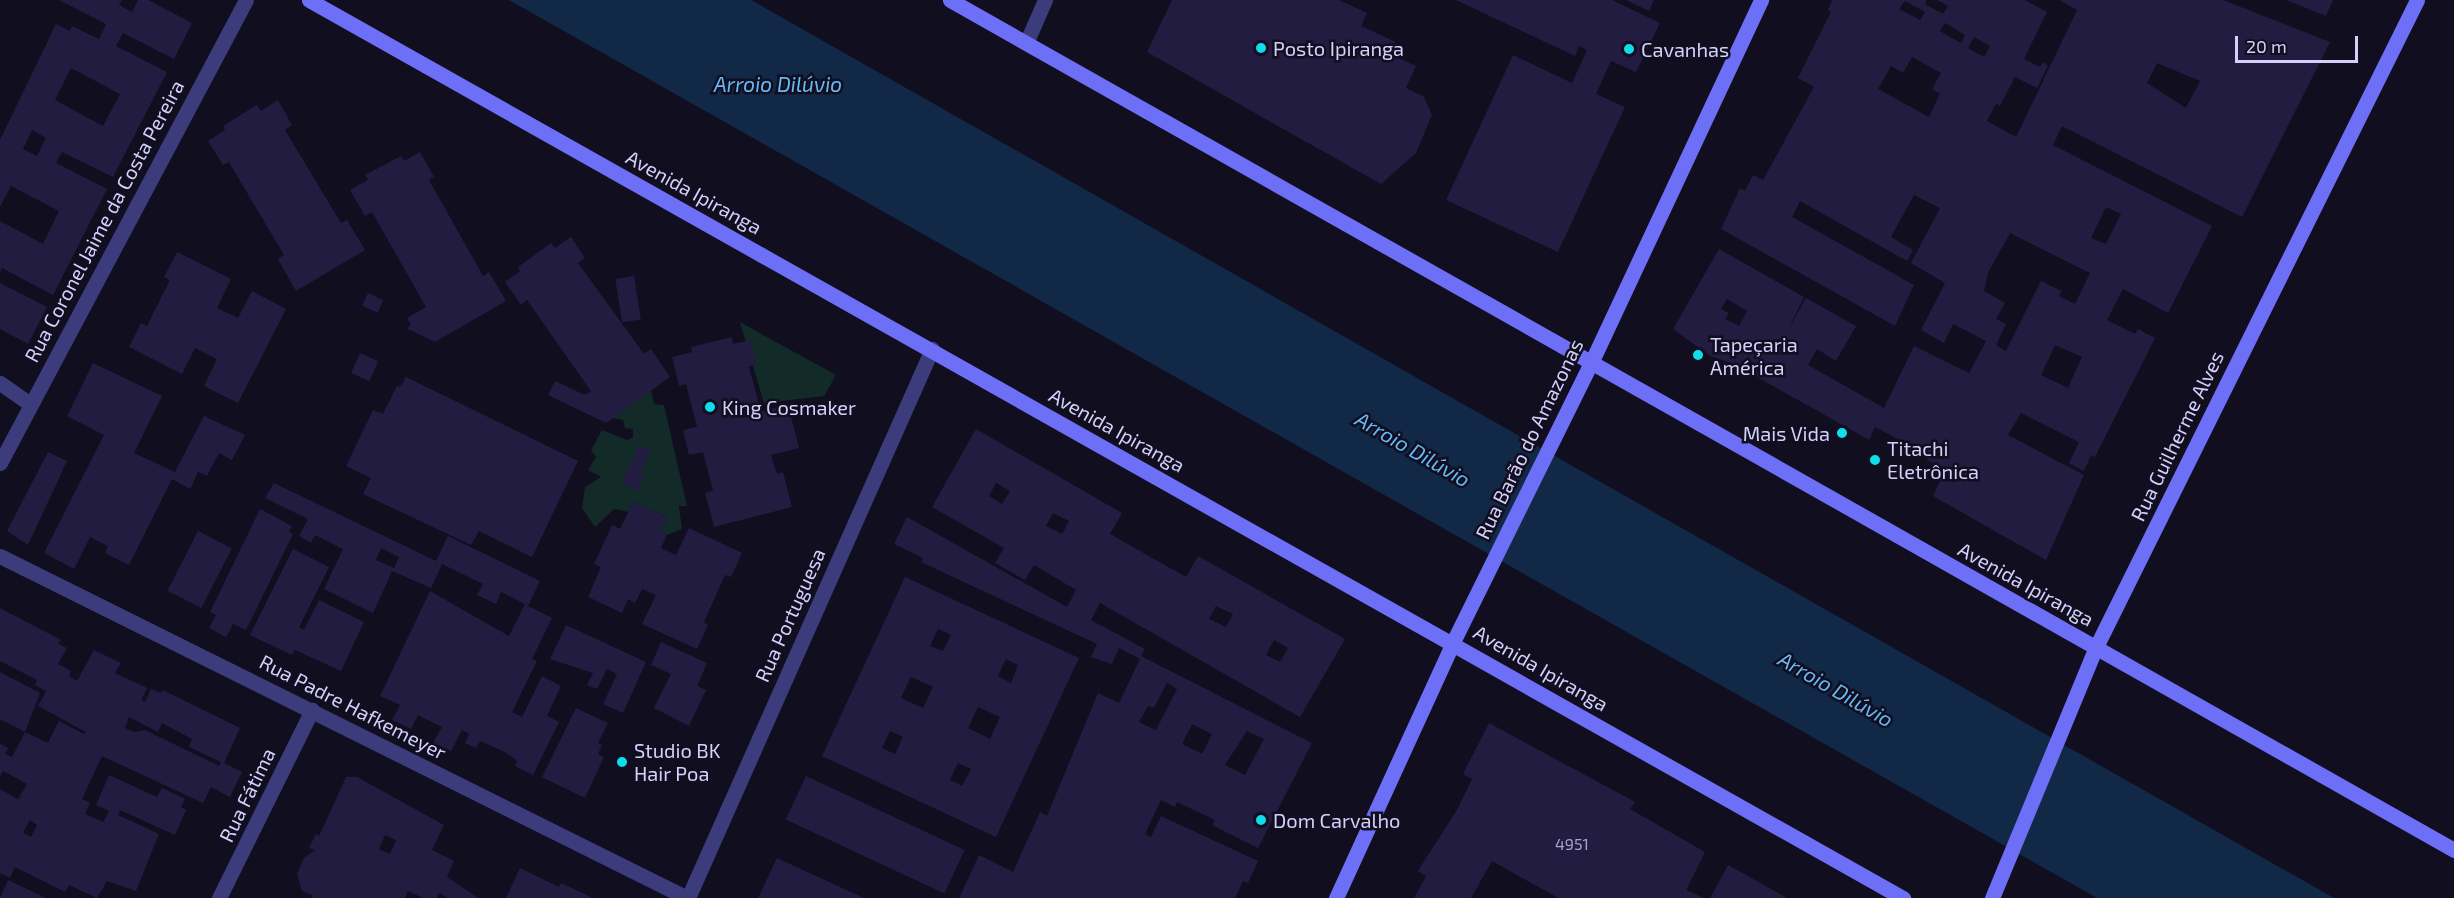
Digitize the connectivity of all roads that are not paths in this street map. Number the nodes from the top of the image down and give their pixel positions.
1 (246, 0) edge
2 (309, 0) edge
3 (950, 0) edge
4 (1045, 0) edge
5 (1761, 0) edge
6 (2417, 0) edge
7 (1027, 41) junction
8 (932, 350) junction
9 (1591, 363) junction
10 (0, 384) edge
11 (30, 404) junction
12 (0, 463) edge
13 (0, 556) edge
14 (1453, 642) junction
15 (2096, 647) junction
16 (312, 710) junction
17 (2454, 850) edge
18 (1993, 894) edge
19 (219, 898) edge
20 (687, 898) edge
21 (1336, 898) edge
22 (1904, 898) edge

1 - 11 street, Rua Coronel Jaime da Costa Pereira
2 - 8 main road, Avenida Ipiranga
3 - 7 main road, Avenida Ipiranga
4 - 7 street
5 - 9 main road, Rua Barão do Amazonas
6 - 15 main road, Rua Guilherme Alves
7 - 9 main road, Avenida Ipiranga
8 - 14 main road, Avenida Ipiranga
8 - 20 street, Rua Portuguesa
9 - 14 main road, Rua Barão do Amazonas
9 - 15 main road, Avenida Ipiranga
10 - 11 street
11 - 12 street, Rua Coronel Jaime da Costa Pereira
13 - 16 street, Rua Padre Hafkemeyer
14 - 21 main road, Rua Barão do Amazonas
14 - 22 main road, Avenida Ipiranga
15 - 17 main road, Avenida Ipiranga
15 - 18 main road, Rua Guilherme Alves
16 - 19 street, Rua Fátima
16 - 20 street, Rua Padre Hafkemeyer

